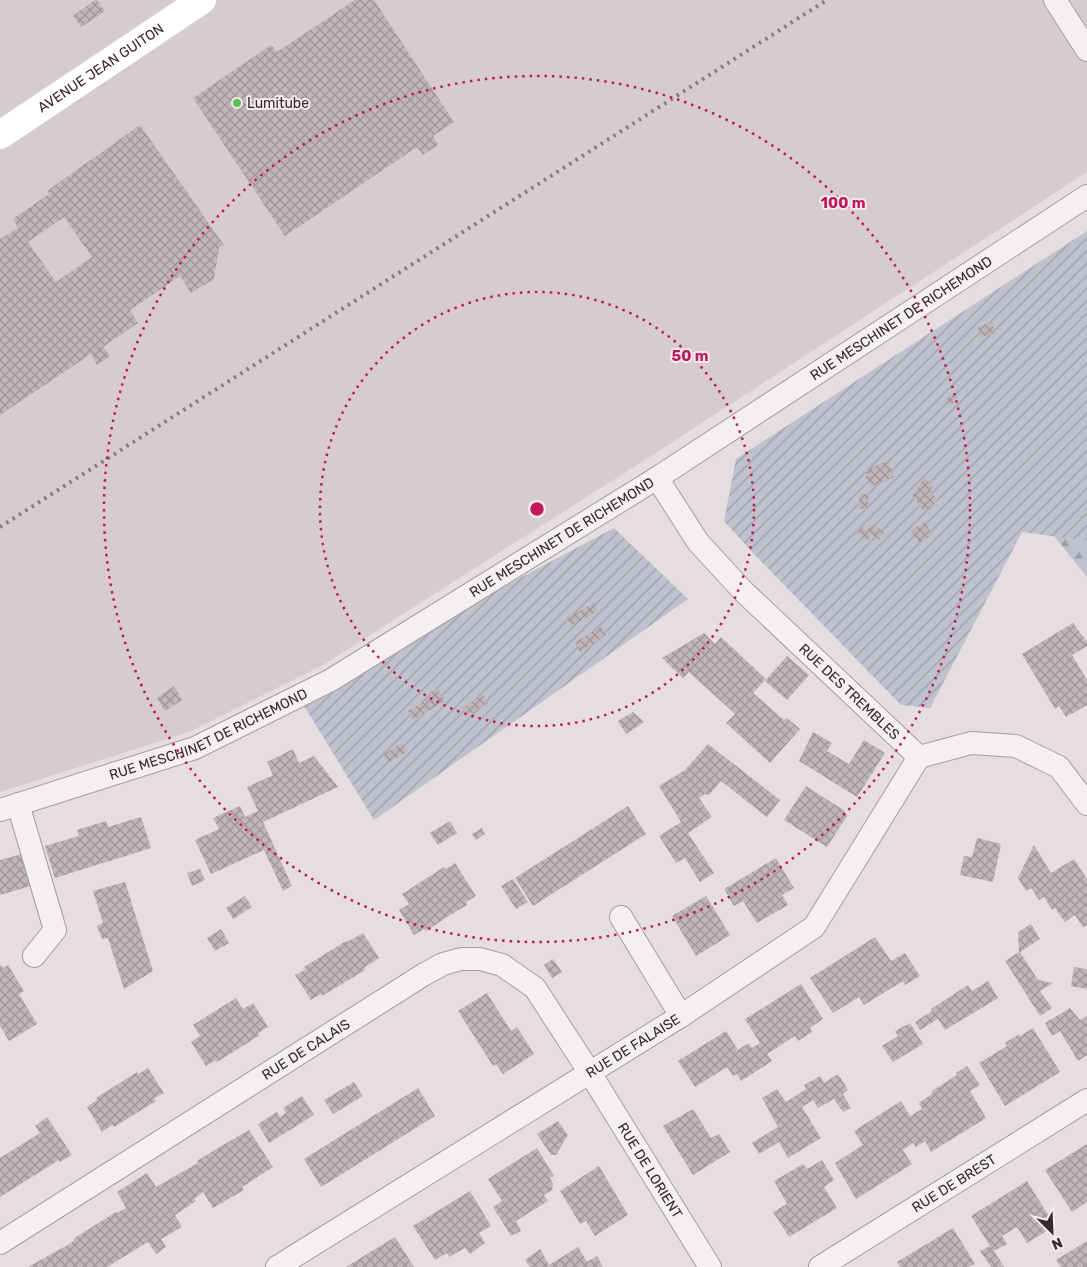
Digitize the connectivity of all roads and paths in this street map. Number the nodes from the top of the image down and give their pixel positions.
1 (202, 0) edge
2 (1055, 0) edge
3 (1087, 50) edge
4 (0, 135) edge
5 (1087, 196) edge
6 (657, 478) junction
7 (919, 757) junction
8 (1087, 804) edge
9 (9, 807) edge
10 (621, 917) dead end
11 (34, 956) dead end
12 (681, 1016) junction
13 (590, 1073) junction
14 (1087, 1100) edge
15 (0, 1243) edge
16 (277, 1267) edge
17 (710, 1267) edge
18 (820, 1267) edge

1 - 4 main road, AVENUE JEAN GUITON
2 - 3 street
5 - 6 street, RUE MESCHINET DE RICHEMOND
6 - 7 street, RUE DES TREMBLES
6 - 9 street, RUE MESCHINET DE RICHEMOND
7 - 8 street
7 - 12 street, RUE DE FALAISE
9 - 11 street
10 - 12 street
12 - 13 street, RUE DE FALAISE
13 - 15 street, RUE DE CALAIS
13 - 16 street, RUE DE FALAISE
13 - 17 street, RUE DE LORIENT
14 - 18 street, RUE DE BREST

